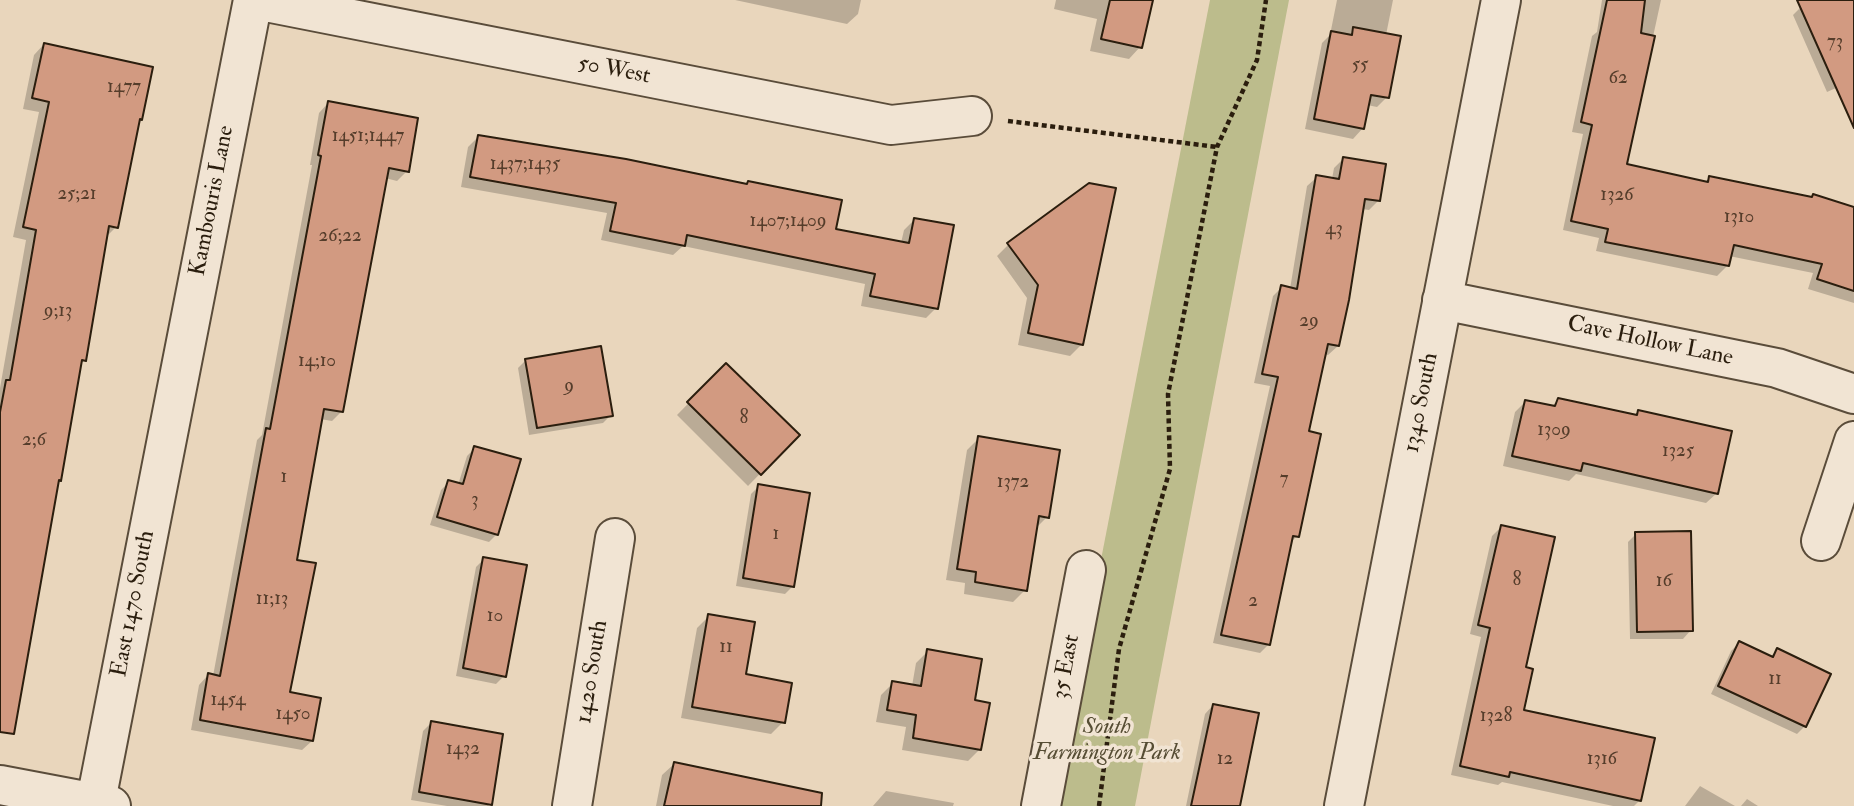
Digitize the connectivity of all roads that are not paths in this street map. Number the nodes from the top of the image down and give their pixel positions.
1 (254, 0) edge
2 (1502, 0) edge
3 (972, 116) road end
4 (1443, 300) junction
5 (1854, 394) edge
6 (174, 401) joint
7 (1854, 441) edge
8 (615, 537) dead end
9 (1821, 541) dead end
10 (1086, 570) dead end
11 (0, 785) edge
12 (100, 805) edge
13 (572, 806) edge
14 (1041, 806) edge
15 (1344, 806) edge

1 - 3 street, 50 West
1 - 6 street, Kambouris Lane
2 - 4 street, 1340 South
4 - 5 street, Cave Hollow Lane
4 - 15 street, 1340 South
6 - 12 street, East 1470 South
7 - 9 street
8 - 13 street, 1420 South
10 - 14 street, 35 East
11 - 12 street

